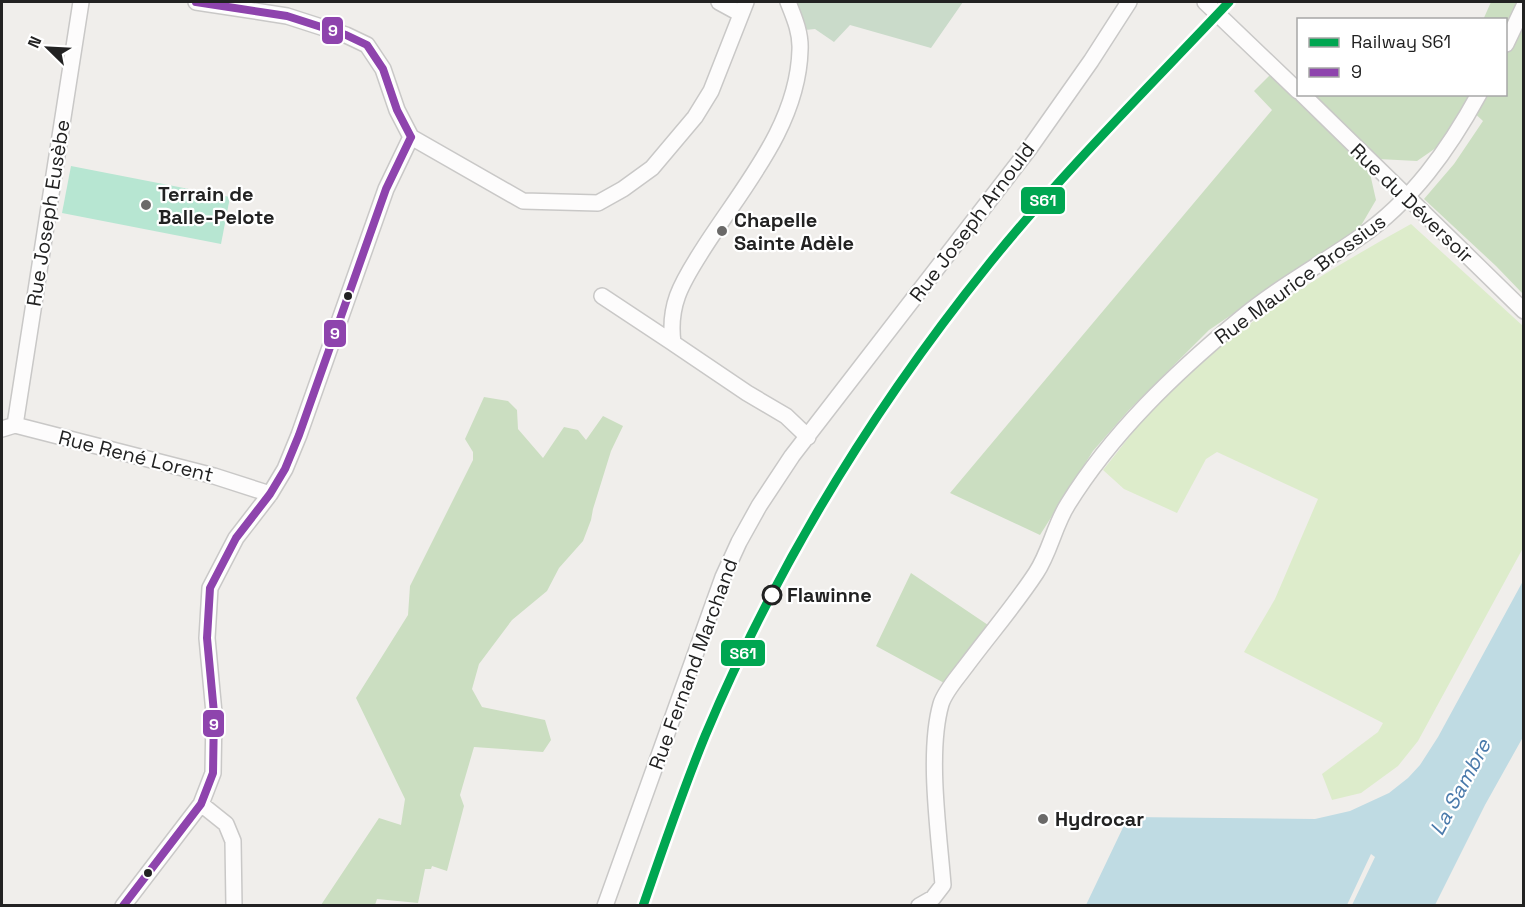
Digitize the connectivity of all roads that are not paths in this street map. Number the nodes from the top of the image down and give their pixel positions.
1 (81, 2) edge
2 (196, 2) edge
3 (719, 2) edge
4 (788, 2) edge
5 (1130, 2) edge
6 (1204, 2) edge
7 (1524, 6) edge
8 (743, 8) edge
9 (1507, 42) edge
10 (1297, 90) edge
11 (1303, 96) edge
12 (1478, 96) edge
13 (411, 137) junction
14 (1407, 198) junction
15 (602, 296) dead end
16 (1524, 311) edge
17 (673, 343) junction
18 (8, 427) edge
19 (807, 437) junction
20 (270, 494) junction
21 (201, 804) junction
22 (123, 906) edge
23 (234, 906) edge
24 (605, 906) edge
25 (919, 906) edge

1 - 18 street, Rue Joseph Eusèbe
2 - 13 street
3 - 8 street
4 - 17 street
5 - 19 street, Rue Joseph Arnould
6 - 10 street, Rue du Déversoir
7 - 9 street
8 - 13 street
11 - 14 street, Rue du Déversoir
12 - 14 street, Rue Maurice Brossius
13 - 20 street
14 - 16 street, Rue du Déversoir
14 - 25 street, Rue Maurice Brossius
15 - 17 street
17 - 19 street
18 - 20 street, Rue René Lorent
19 - 24 street, Rue Fernand Marchand
20 - 21 street
21 - 22 street
21 - 23 street

